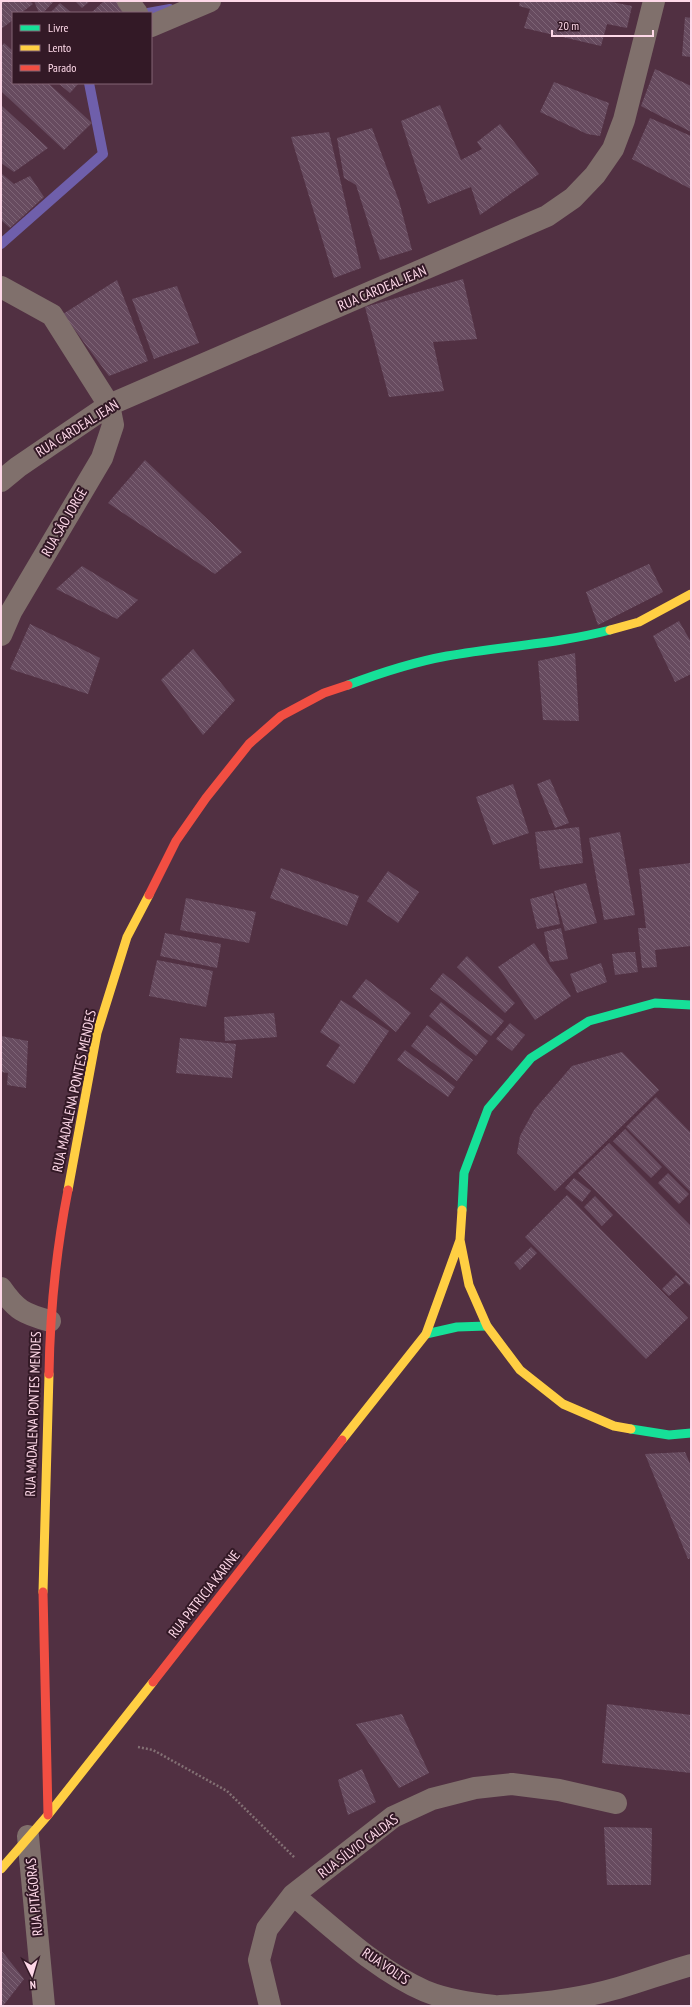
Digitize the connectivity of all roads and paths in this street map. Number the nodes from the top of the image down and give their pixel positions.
1 (210, 1) edge
2 (654, 1) edge
3 (152, 26) edge
4 (1, 287) edge
5 (109, 405) junction
6 (1, 481) edge
7 (691, 594) edge
8 (1, 635) edge
9 (691, 1005) edge
10 (460, 1240) junction
11 (1, 1288) edge
12 (50, 1321) junction
13 (487, 1326) junction
14 (426, 1334) junction
15 (691, 1433) edge
16 (106, 1741) junction
17 (616, 1802) dead end
18 (48, 1815) junction
19 (28, 1836) junction
20 (1, 1869) edge
21 (315, 1878) junction
22 (293, 1895) junction
23 (691, 1965) edge
24 (44, 2006) edge
25 (270, 2006) edge
26 (494, 2006) edge
27 (500, 2006) edge

1 - 3 street
2 - 5 street, RUA CARDEAL JEAN
4 - 5 street
5 - 6 street, RUA CARDEAL JEAN
5 - 8 street, RUA SÂO JORGE
7 - 12 main road, RUA MADALENA PONTES MENDES
9 - 10 main road
10 - 13 main road
10 - 14 main road, RUA PATRICIA KARINE
11 - 12 street
12 - 18 main road, RUA MADALENA PONTES MENDES
13 - 14 main road
13 - 15 main road
14 - 16 main road, RUA PATRICIA KARINE
16 - 18 main road, RUA PATRICIA KARINE
16 - 21 path
17 - 21 street, RUA SÍLVIO CALDAS
18 - 19 main road, RUA PATRICIA KARINE
19 - 20 main road, RUA PATRICIA KARINE
19 - 24 street, RUA PITÁGORAS
21 - 22 street, RUA SÍLVIO CALDAS
22 - 25 street, RUA SÍLVIO CALDAS
22 - 26 street, RUA VOLTS
23 - 27 street

